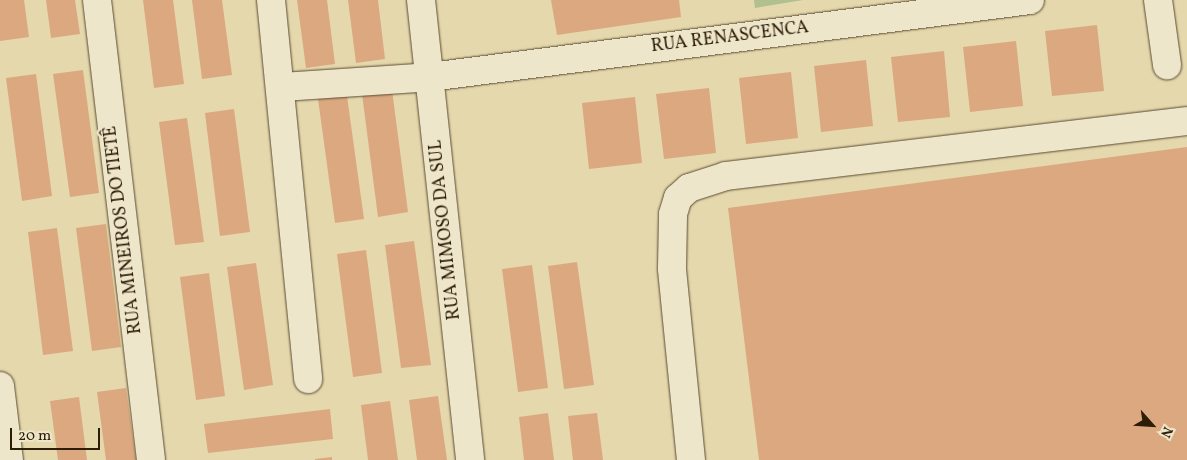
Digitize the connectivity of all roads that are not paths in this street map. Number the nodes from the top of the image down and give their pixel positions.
1 (97, 0) edge
2 (271, 0) edge
3 (421, 0) edge
4 (1030, 0) edge
5 (1158, 0) edge
6 (1168, 65) dead end
7 (430, 77) junction
8 (281, 87) junction
9 (1187, 121) edge
10 (308, 379) dead end
11 (0, 386) edge
12 (9, 460) edge
13 (151, 460) edge
14 (470, 460) edge
15 (691, 460) edge

1 - 13 street, RUA MINEIROS DO TIETÊ
2 - 8 street
3 - 7 street, RUA MIMOSO DA SUL
4 - 7 street, RUA RENASCENCA
5 - 6 street
7 - 8 street, RUA RENASCENCA
7 - 14 street, RUA MIMOSO DA SUL
8 - 10 street
9 - 15 street
11 - 12 street

